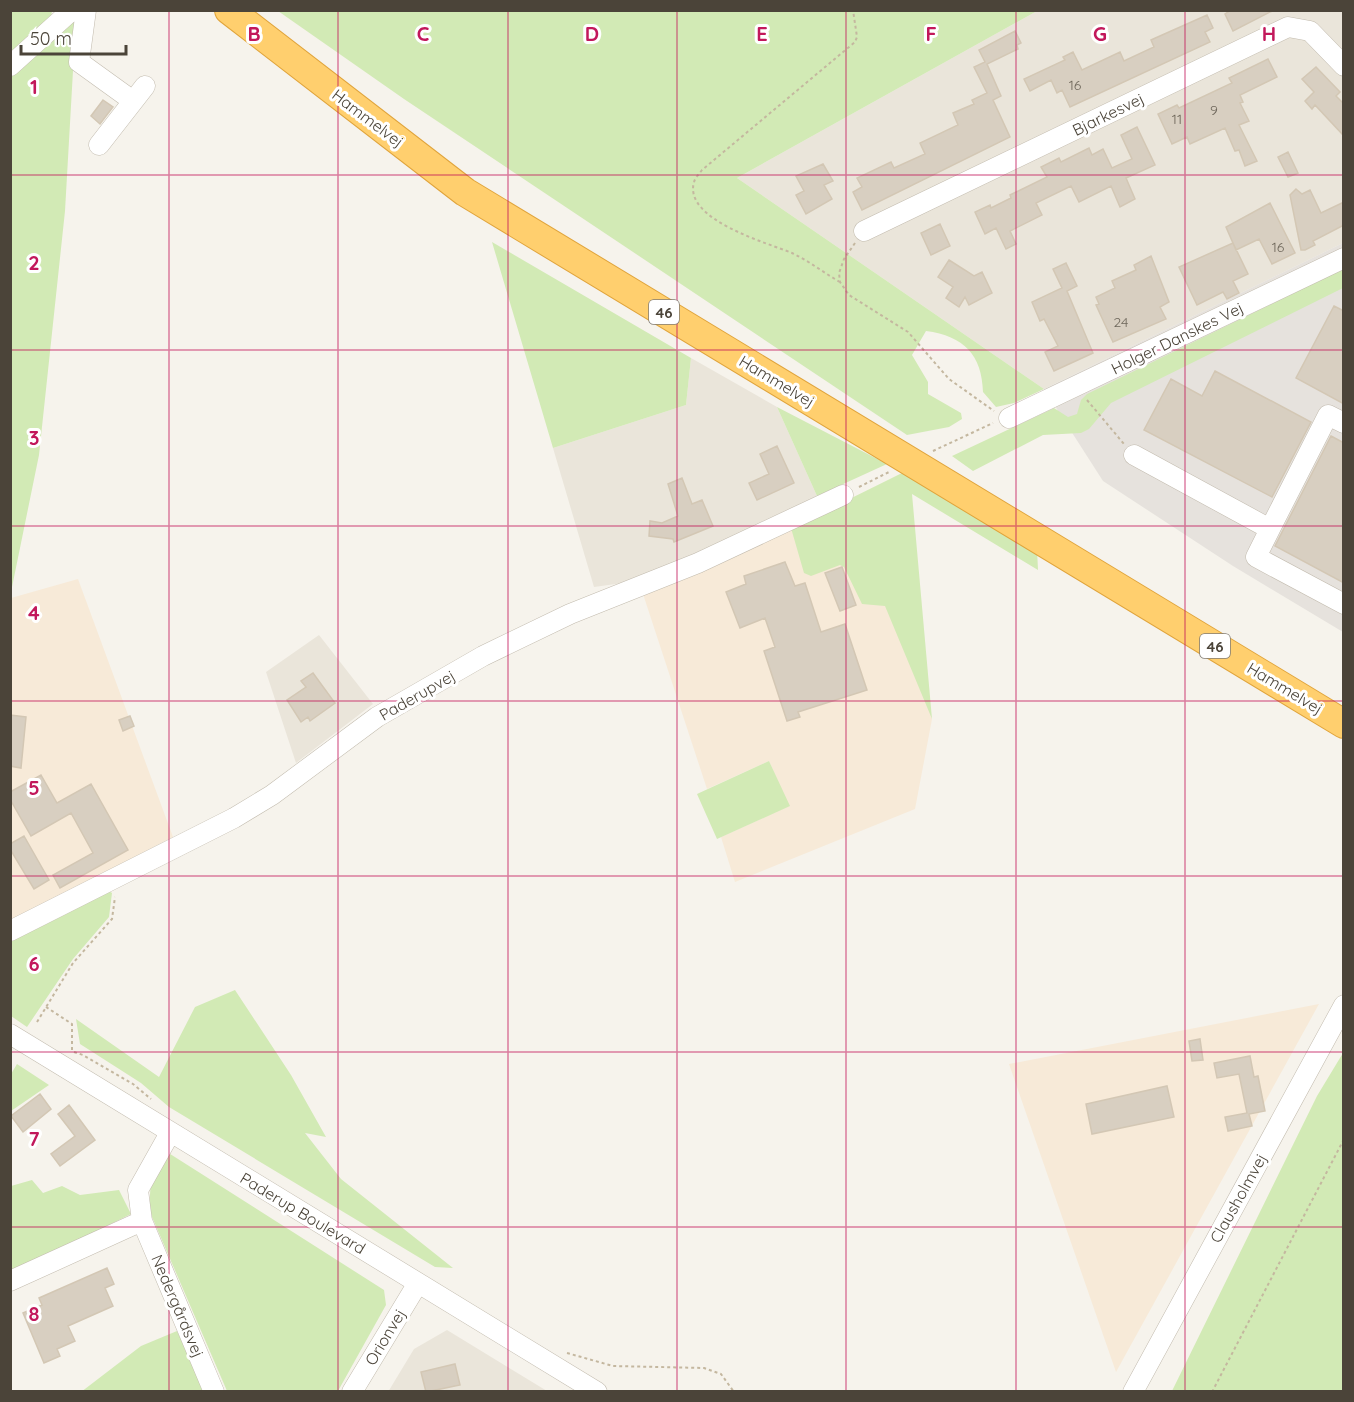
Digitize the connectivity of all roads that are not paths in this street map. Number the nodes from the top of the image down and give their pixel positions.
1 (229, 10) edge
2 (79, 12) edge
3 (10, 66) edge
4 (1344, 66) edge
5 (99, 145) dead end
6 (864, 231) road end
7 (1344, 258) edge
8 (1006, 418) road end
9 (1344, 423) edge
10 (1134, 455) road end
11 (843, 495) road end
12 (1269, 529) junction
13 (1344, 604) edge
14 (1344, 724) edge
15 (10, 931) edge
16 (1344, 1005) edge
17 (10, 1034) edge
18 (170, 1133) junction
19 (142, 1221) junction
20 (10, 1281) edge
21 (418, 1283) junction
22 (214, 1392) edge
23 (352, 1392) edge
24 (597, 1392) edge
25 (1133, 1392) edge

1 - 14 highway, Hammelvej / 46
2 - 3 street
2 - 5 street
4 - 6 street, Bjarkesvej
7 - 8 street, Holger Danskes Vej
9 - 12 street
10 - 12 street
11 - 15 street, Paderupvej
12 - 13 street
16 - 25 street, Clausholmvej
17 - 18 street, Paderup Boulevard
18 - 19 street, Nedergårdsvej
18 - 21 street, Paderup Boulevard
19 - 20 street
19 - 22 street, Nedergårdsvej
21 - 23 street, Orionvej
21 - 24 street, Paderup Boulevard

